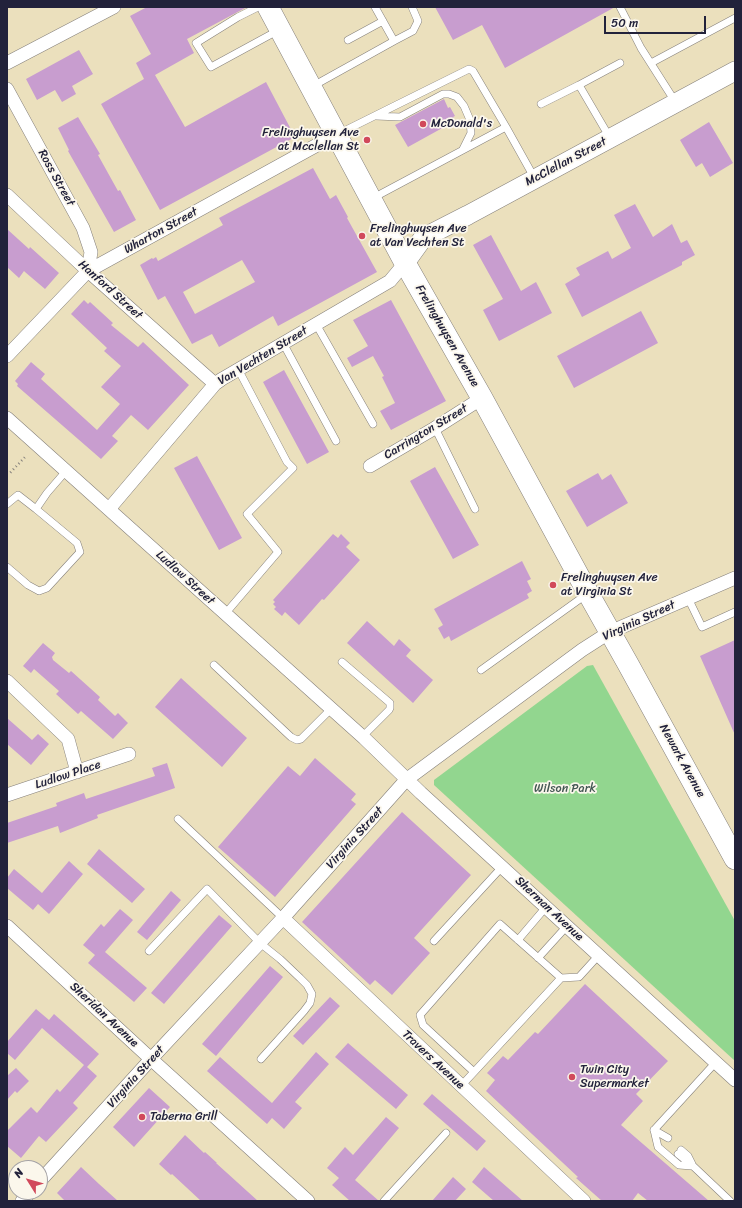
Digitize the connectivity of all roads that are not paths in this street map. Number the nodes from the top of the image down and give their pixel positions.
1 (114, 7) edge
2 (258, 7) edge
3 (268, 7) edge
4 (375, 7) edge
5 (412, 7) edge
6 (620, 7) edge
7 (735, 18) edge
8 (383, 21) junction
9 (280, 29) junction
10 (348, 40) dead end
11 (394, 41) junction
12 (620, 63) dead end
13 (651, 63) junction
14 (7, 64) edge
15 (735, 71) edge
16 (579, 85) junction
17 (311, 87) junction
18 (7, 89) edge
19 (676, 103) junction
20 (541, 104) dead end
21 (375, 116) junction
22 (506, 127) junction
23 (337, 134) junction
24 (610, 138) junction
25 (463, 150) junction
26 (535, 179) junction
27 (7, 195) edge
28 (371, 199) junction
29 (405, 263) junction
30 (88, 271) junction
31 (316, 324) junction
32 (283, 343) junction
33 (7, 356) edge
34 (238, 369) junction
35 (214, 384) junction
36 (482, 398) junction
37 (7, 418) edge
38 (373, 424) dead end
39 (435, 428) junction
40 (336, 441) dead end
41 (370, 466) dead end
42 (66, 471) junction
43 (7, 504) edge
44 (36, 509) junction
45 (109, 509) junction
46 (475, 510) dead end
47 (7, 567) edge
48 (735, 578) edge
49 (588, 593) junction
50 (688, 598) junction
51 (735, 612) edge
52 (225, 614) junction
53 (610, 632) junction
54 (342, 662) dead end
55 (628, 664) joint
56 (214, 665) dead end
57 (481, 670) dead end
58 (7, 681) edge
59 (331, 709) junction
60 (363, 738) junction
61 (129, 754) dead end
62 (78, 772) junction
63 (406, 780) junction
64 (7, 795) edge
65 (178, 819) dead end
66 (735, 859) edge
67 (502, 867) junction
68 (546, 907) junction
69 (283, 918) junction
70 (7, 926) edge
71 (567, 926) junction
72 (518, 940) junction
73 (434, 941) dead end
74 (260, 943) junction
75 (149, 951) dead end
76 (599, 955) junction
77 (538, 958) junction
78 (561, 978) junction
79 (151, 1059) junction
80 (261, 1059) dead end
81 (716, 1062) junction
82 (474, 1072) junction
83 (735, 1080) edge
84 (461, 1086) junction
85 (654, 1130) junction
86 (446, 1133) dead end
87 (666, 1140) dead end
88 (679, 1152) dead end
89 (693, 1166) junction
90 (48, 1172) edge
91 (308, 1201) edge
92 (384, 1201) edge
93 (584, 1201) edge
94 (730, 1201) edge

1 - 14 street
2 - 9 lane
3 - 9 main road, Frelinghuysen Avenue
4 - 8 lane
5 - 11 lane
6 - 13 lane
7 - 13 lane
8 - 10 lane
8 - 11 lane
9 - 17 main road, Frelinghuysen Avenue
11 - 17 lane
12 - 16 lane
13 - 19 lane
15 - 19 main road, McClellan Street
16 - 20 lane
16 - 24 lane
17 - 23 main road, Frelinghuysen Avenue
18 - 30 street, Ross Street
19 - 24 main road, McClellan Street
21 - 22 lane
21 - 23 lane
21 - 25 lane
22 - 25 lane
22 - 26 lane
23 - 28 main road, Frelinghuysen Avenue
23 - 30 street, Wharton Street
24 - 26 main road, McClellan Street
25 - 28 lane
26 - 29 main road, McClellan Street
27 - 30 street, Hanford Street
28 - 29 main road, Frelinghuysen Avenue
29 - 31 street, Van Vechten Street
29 - 36 main road, Frelinghuysen Avenue
30 - 33 street, Wharton Street
30 - 35 street, Hanford Street
31 - 32 street, Van Vechten Street
31 - 38 lane
32 - 34 street, Van Vechten Street
32 - 40 lane
34 - 35 street, Van Vechten Street
34 - 52 lane
35 - 45 street, Van Vechten Street
36 - 39 street, Carrington Street
36 - 49 main road, Frelinghuysen Avenue
37 - 42 street, Ludlow Street
39 - 41 street, Carrington Street
39 - 46 lane
42 - 44 lane
42 - 45 street, Ludlow Street
43 - 44 lane
44 - 47 lane
45 - 52 street, Ludlow Street
48 - 50 street, Virginia Street
49 - 53 main road, Frelinghuysen Avenue
49 - 57 lane
50 - 51 lane
50 - 53 street, Virginia Street
52 - 59 street, Ludlow Street
53 - 55 main road, Frelinghuysen Avenue
53 - 63 street, Virginia Street
54 - 60 lane
55 - 66 main road, Newark Avenue
56 - 59 lane
58 - 62 street
59 - 60 street, Ludlow Street
60 - 63 street, Sherman Avenue
61 - 62 street, Ludlow Place
62 - 64 street, Ludlow Place
63 - 67 street, Sherman Avenue
63 - 69 street, Virginia Street
65 - 69 lane
67 - 68 street, Sherman Avenue
67 - 73 lane
68 - 71 street, Sherman Avenue
68 - 72 lane
69 - 74 street, Virginia Street
69 - 84 street, Travers Avenue
70 - 79 street, Sheridan Avenue
71 - 76 street, Sherman Avenue
71 - 77 lane
72 - 77 lane
72 - 82 lane
74 - 75 lane
74 - 79 street, Virginia Street
74 - 80 lane
76 - 78 lane
76 - 81 street, Sherman Avenue
77 - 78 lane
78 - 82 lane
79 - 90 street, Virginia Street
79 - 91 street, Sheridan Avenue
81 - 83 street, Sherman Avenue
81 - 85 lane
82 - 84 lane
84 - 93 street, Travers Avenue
85 - 87 lane
85 - 89 lane
86 - 92 lane
88 - 89 lane
89 - 94 lane

